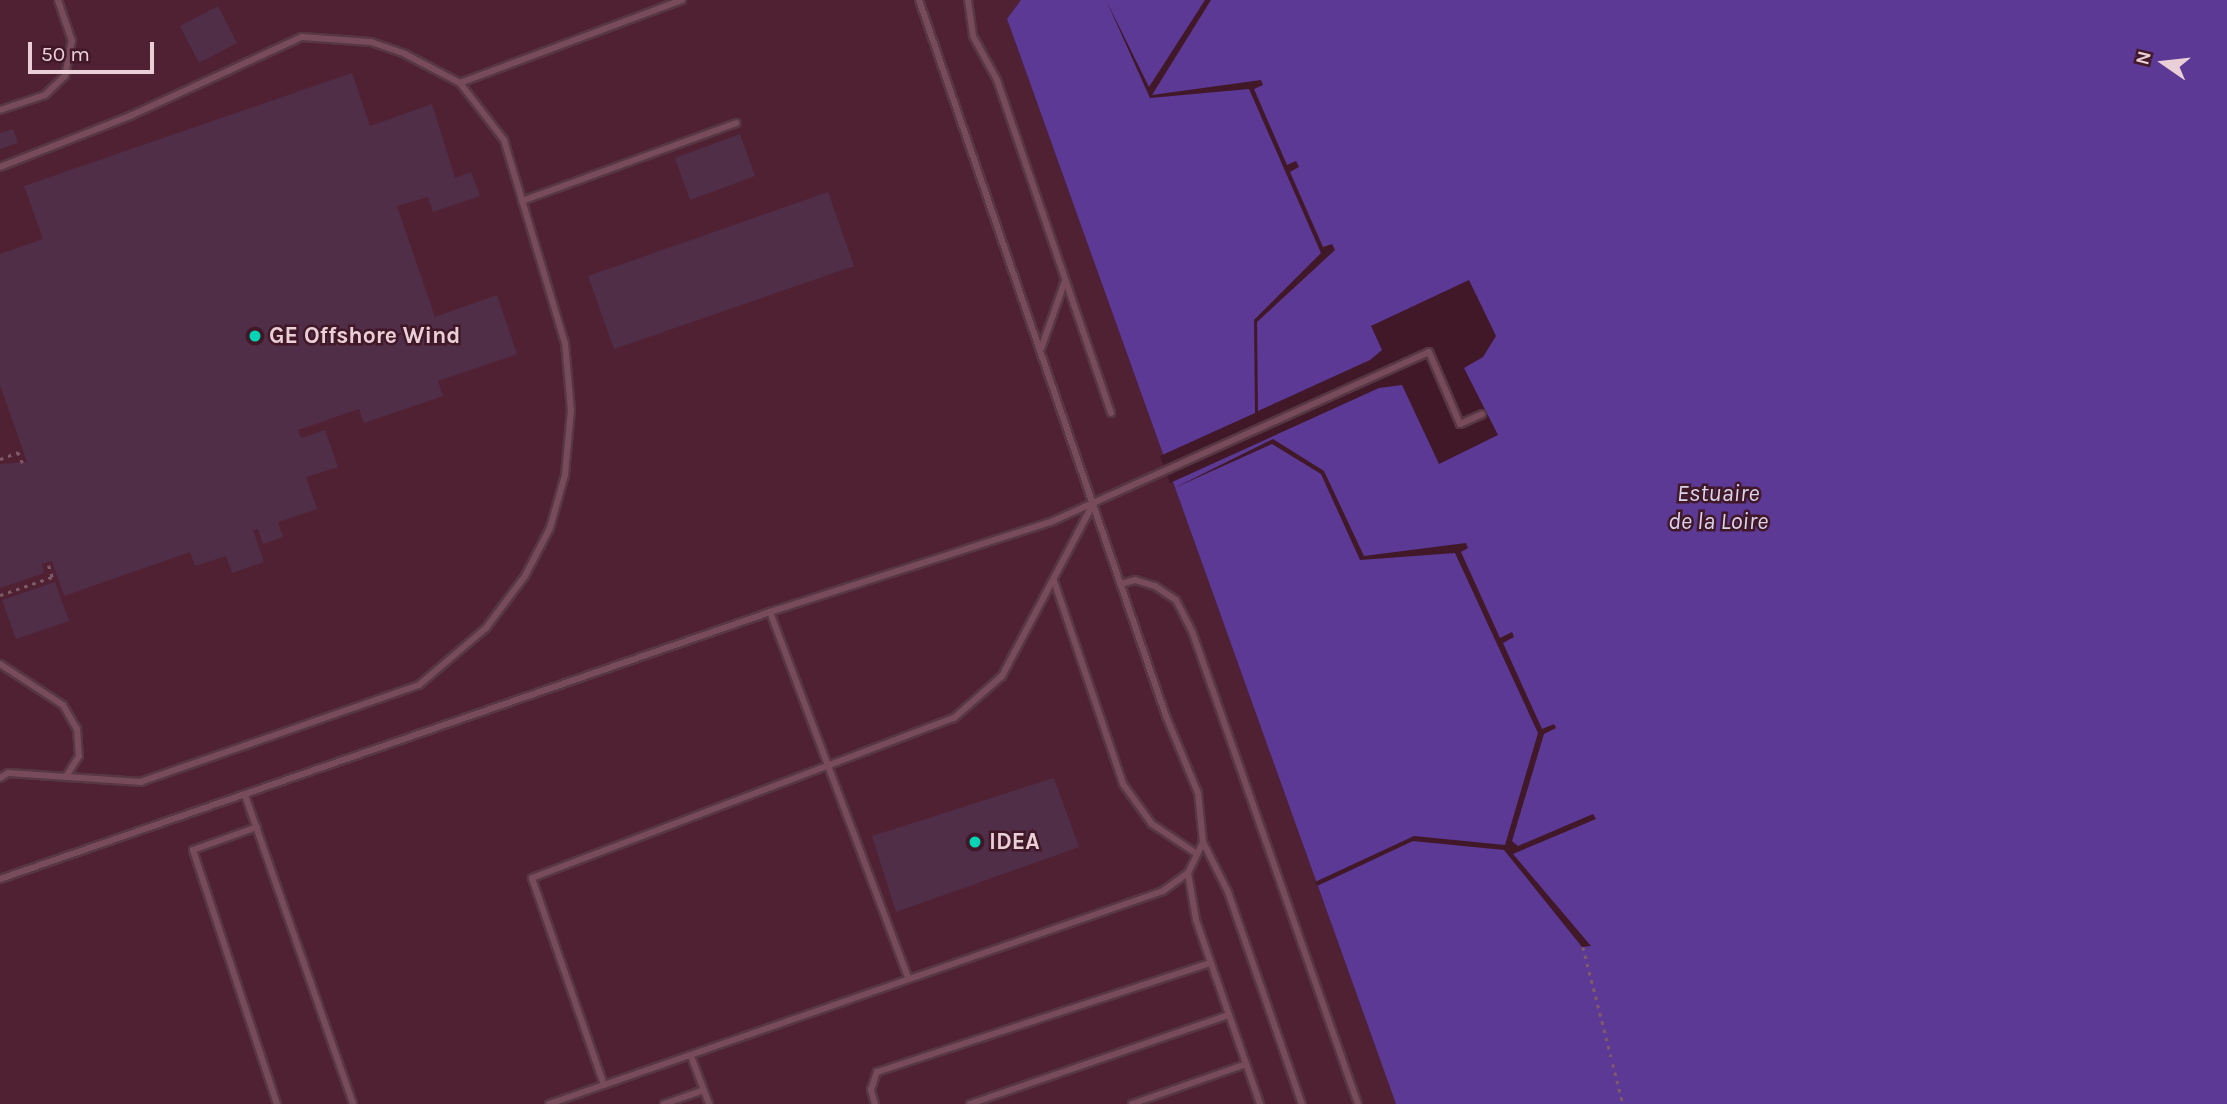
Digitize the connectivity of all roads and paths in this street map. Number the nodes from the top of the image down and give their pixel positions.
1 (58, 0) edge
2 (682, 0) edge
3 (919, 0) edge
4 (968, 0) edge
5 (460, 83) junction
6 (0, 110) edge
7 (737, 123) dead end
8 (0, 167) edge
9 (522, 201) junction
10 (1065, 279) junction
11 (1041, 350) junction
12 (1111, 413) dead end
13 (1482, 414) dead end
14 (0, 459) edge
15 (23, 464) dead end
16 (1093, 504) junction
17 (47, 562) dead end
18 (1054, 581) junction
19 (1121, 584) junction
20 (28, 585) junction
21 (30, 590) dead end
22 (0, 595) edge
23 (770, 612) junction
24 (0, 664) edge
25 (830, 769) junction
26 (66, 777) junction
27 (0, 778) edge
28 (245, 795) junction
29 (257, 827) junction
30 (1203, 842) junction
31 (1197, 854) junction
32 (1188, 873) junction
33 (0, 879) edge
34 (1583, 947) dead end
35 (1211, 963) junction
36 (909, 979) junction
37 (1229, 1015) junction
38 (691, 1056) junction
39 (1611, 1056) dead end
40 (1613, 1063) dead end
41 (1246, 1064) junction
42 (604, 1085) junction
43 (704, 1090) junction
44 (558, 1103) edge
45 (276, 1104) edge
46 (353, 1104) edge
47 (549, 1104) edge
48 (664, 1104) edge
49 (709, 1104) edge
50 (875, 1104) edge
51 (970, 1104) edge
52 (1132, 1104) edge
53 (1260, 1104) edge
54 (1302, 1104) edge
55 (1358, 1104) edge
56 (1623, 1104) edge

1 - 6 lane
2 - 5 lane
3 - 11 lane
4 - 10 lane
5 - 8 lane
5 - 9 lane
7 - 9 lane
9 - 26 lane
10 - 11 lane
10 - 12 lane
11 - 16 lane
13 - 16 lane
14 - 15 path
16 - 18 lane
16 - 19 lane
16 - 23 lane
17 - 20 path
18 - 25 lane
18 - 31 lane
19 - 30 lane
19 - 55 lane
20 - 21 path
20 - 22 path
23 - 25 lane
23 - 28 lane
24 - 26 lane
25 - 36 lane
25 - 42 lane
26 - 27 lane
28 - 29 lane
28 - 33 lane
29 - 45 lane
29 - 46 lane
30 - 31 lane
30 - 54 lane
31 - 32 lane
32 - 35 lane
32 - 36 lane
34 - 39 path
35 - 37 lane
35 - 50 lane
36 - 38 lane
37 - 41 lane
37 - 51 lane
38 - 42 lane
38 - 43 lane
40 - 56 path
41 - 52 lane
41 - 53 lane
42 - 44 lane
43 - 48 lane
43 - 49 lane
44 - 47 lane

